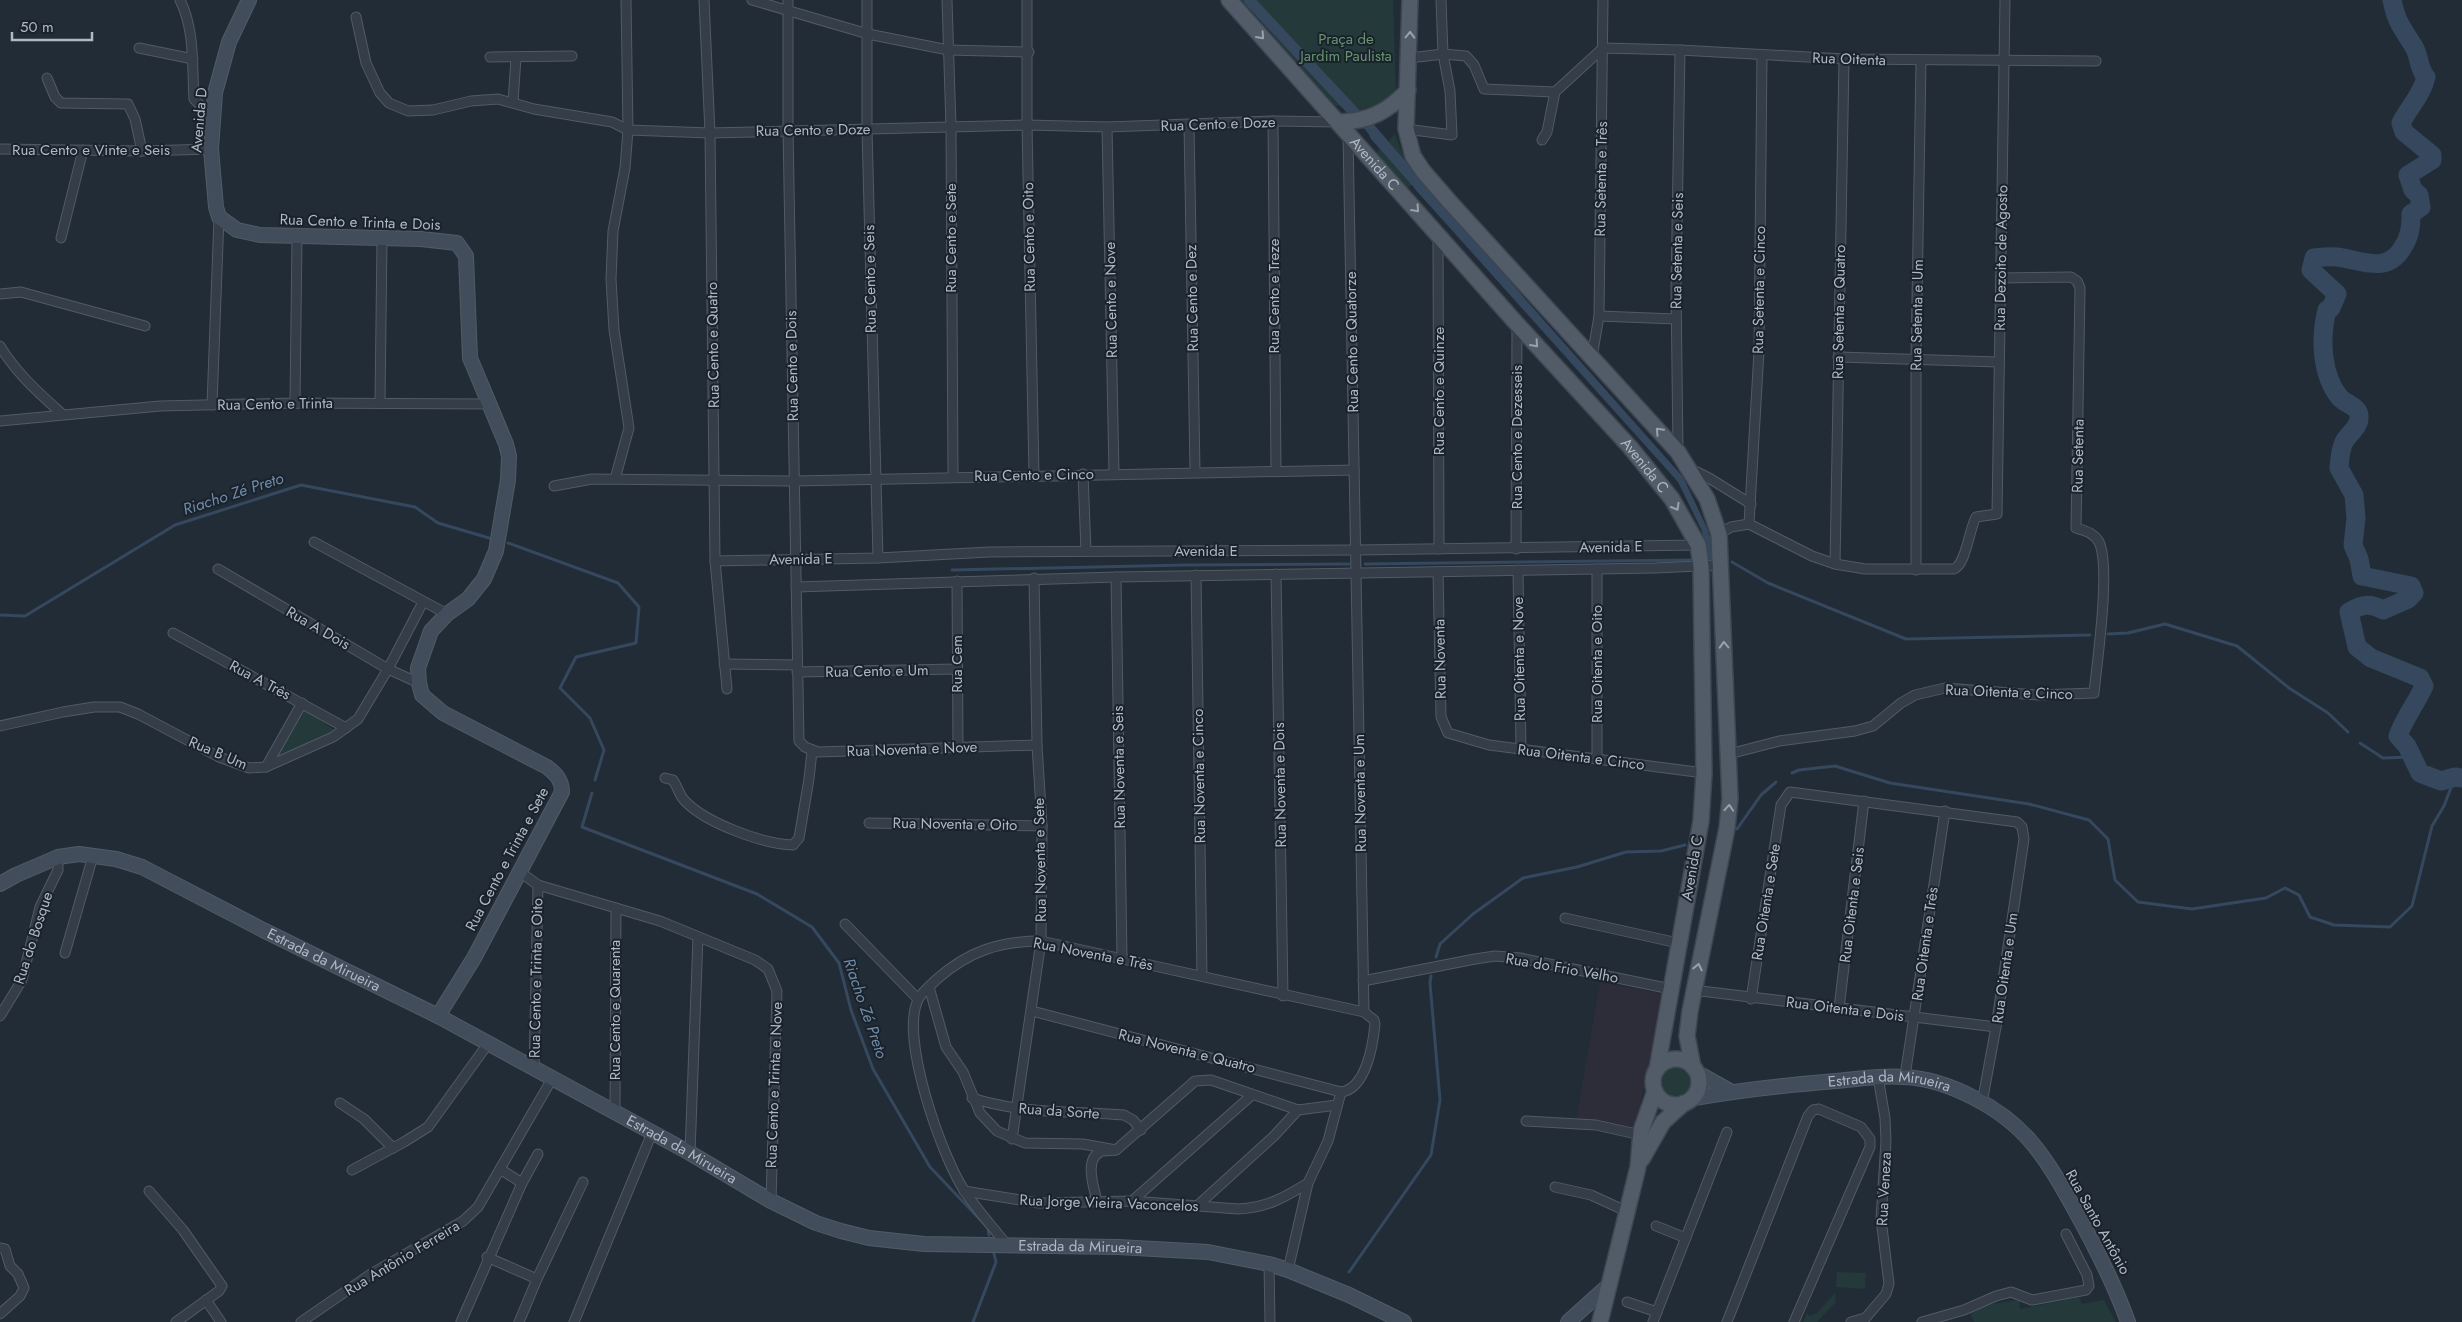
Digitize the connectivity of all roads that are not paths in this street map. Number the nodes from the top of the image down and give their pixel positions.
1 (180, 0) edge
2 (249, 0) edge
3 (626, 0) edge
4 (704, 0) edge
5 (752, 0) edge
6 (788, 0) edge
7 (867, 0) edge
8 (947, 0) edge
9 (1027, 0) edge
10 (1228, 0) edge
11 (1410, 0) edge
12 (1441, 0) edge
13 (1603, 0) edge
14 (2005, 0) edge
15 (186, 5) edge
16 (788, 11) junction
17 (356, 17) dead end
18 (868, 34) junction
19 (139, 48) dead end
20 (1603, 48) junction
21 (948, 50) junction
22 (1680, 50) junction
23 (1029, 52) junction
24 (1443, 54) junction
25 (572, 56) dead end
26 (1762, 56) junction
27 (490, 57) dead end
28 (516, 58) junction
29 (1410, 58) junction
30 (193, 59) junction
31 (1844, 59) junction
32 (2004, 59) junction
33 (1921, 61) junction
34 (2096, 61) dead end
35 (47, 78) dead end
36 (1408, 90) junction
37 (1555, 92) junction
38 (513, 102) junction
39 (214, 120) junction
40 (1273, 121) junction
41 (1406, 124) junction
42 (1027, 125) junction
43 (1189, 125) junction
44 (1348, 125) junction
45 (951, 127) junction
46 (1107, 127) junction
47 (788, 129) junction
48 (867, 129) junction
49 (628, 130) junction
50 (710, 133) junction
51 (1542, 140) dead end
52 (211, 149) junction
53 (0, 150) edge
54 (83, 150) junction
55 (142, 151) junction
56 (220, 217) junction
57 (1438, 234) junction
58 (297, 237) junction
59 (61, 238) dead end
60 (382, 240) junction
61 (2001, 278) junction
62 (0, 294) edge
63 (1600, 316) junction
64 (1676, 319) junction
65 (1517, 324) junction
66 (145, 326) dead end
67 (0, 346) edge
68 (1592, 357) junction
69 (1838, 357) junction
70 (1916, 360) junction
71 (1999, 362) junction
72 (380, 402) junction
73 (295, 403) junction
74 (489, 404) junction
75 (212, 405) junction
76 (62, 414) junction
77 (0, 422) edge
78 (1678, 452) junction
79 (1690, 468) junction
80 (1276, 470) junction
81 (1354, 470) junction
82 (1196, 471) junction
83 (1114, 473) junction
84 (1083, 474) junction
85 (1034, 475) junction
86 (953, 476) junction
87 (875, 478) junction
88 (615, 480) junction
89 (714, 480) junction
90 (794, 480) junction
91 (554, 486) dead end
92 (1751, 504) junction
93 (1749, 524) junction
94 (1719, 534) junction
95 (314, 542) dead end
96 (1698, 545) junction
97 (1439, 549) junction
98 (1516, 549) junction
99 (1357, 550) junction
100 (1086, 552) junction
101 (878, 558) junction
102 (794, 560) junction
103 (715, 561) junction
104 (1835, 564) junction
105 (1722, 565) junction
106 (1701, 566) junction
107 (218, 569) dead end
108 (1597, 569) junction
109 (1518, 570) junction
110 (1916, 570) junction
111 (1438, 572) junction
112 (1357, 573) junction
113 (1276, 574) junction
114 (1196, 575) junction
115 (1116, 576) junction
116 (1034, 578) junction
117 (957, 581) junction
118 (796, 587) junction
119 (423, 602) junction
120 (446, 614) junction
121 (173, 633) dead end
122 (724, 664) junction
123 (388, 669) junction
124 (797, 669) junction
125 (957, 669) junction
126 (420, 689) junction
127 (726, 689) dead end
128 (2094, 693) joint
129 (302, 703) junction
130 (0, 726) edge
131 (1727, 726) junction
132 (1703, 727) junction
133 (346, 728) junction
134 (1458, 738) joint
135 (1037, 745) junction
136 (958, 748) junction
137 (1521, 749) junction
138 (812, 751) junction
139 (1729, 754) junction
140 (1597, 759) junction
141 (266, 767) junction
142 (1704, 773) junction
143 (665, 778) dead end
144 (1864, 802) junction
145 (1945, 811) junction
146 (869, 823) dead end
147 (1042, 826) junction
148 (94, 856) junction
149 (58, 857) junction
150 (520, 872) junction
151 (0, 884) edge
152 (538, 885) junction
153 (616, 908) junction
154 (1565, 918) dead end
155 (845, 924) dead end
156 (698, 937) junction
157 (1041, 941) junction
158 (1678, 943) junction
159 (65, 953) dead end
160 (1122, 958) junction
161 (1202, 976) junction
162 (1363, 981) junction
163 (929, 987) junction
164 (1671, 989) junction
165 (1693, 990) junction
166 (1283, 996) junction
167 (918, 999) junction
168 (1751, 999) junction
169 (1839, 1008) junction
170 (1032, 1011) junction
171 (1364, 1012) junction
172 (0, 1016) edge
173 (438, 1016) junction
174 (1914, 1018) junction
175 (1996, 1027) junction
176 (488, 1045) junction
177 (1657, 1069) junction
178 (1694, 1069) junction
179 (534, 1071) junction
180 (1904, 1076) junction
181 (1878, 1077) junction
182 (552, 1079) junction
183 (1655, 1091) junction
184 (1730, 1091) junction
185 (1341, 1092) junction
186 (1252, 1095) junction
187 (972, 1098) junction
188 (1687, 1101) junction
189 (1982, 1103) junction
190 (340, 1104) dead end
191 (1337, 1105) junction
192 (1017, 1108) junction
193 (1298, 1110) junction
194 (615, 1113) junction
195 (1526, 1121) dead end
196 (1141, 1130) junction
197 (1726, 1132) dead end
198 (652, 1133) junction
199 (1641, 1135) junction
200 (1012, 1139) junction
201 (2032, 1142) joint
202 (393, 1148) junction
203 (1116, 1150) junction
204 (538, 1154) dead end
205 (690, 1154) junction
206 (1638, 1167) junction
207 (500, 1169) junction
208 (352, 1170) dead end
209 (583, 1182) dead end
210 (522, 1183) junction
211 (1308, 1183) junction
212 (1555, 1187) dead end
213 (149, 1191) dead end
214 (964, 1191) junction
215 (771, 1200) junction
216 (1097, 1201) junction
217 (1132, 1201) junction
218 (1196, 1206) junction
219 (1628, 1212) junction
220 (1656, 1226) dead end
221 (2066, 1234) dead end
222 (1686, 1238) junction
223 (1006, 1244) junction
224 (0, 1248) edge
225 (488, 1257) junction
226 (2102, 1260) junction
227 (1269, 1264) junction
228 (1288, 1270) junction
229 (2085, 1270) junction
230 (537, 1279) junction
231 (1608, 1285) junction
232 (206, 1300) junction
233 (1627, 1302) dead end
234 (1657, 1312) junction
235 (0, 1314) edge
236 (1863, 1320) edge
237 (176, 1322) edge
238 (221, 1322) edge
239 (301, 1322) edge
240 (461, 1322) edge
241 (519, 1322) edge
242 (574, 1322) edge
243 (1270, 1322) edge
244 (1404, 1322) edge
245 (1568, 1322) edge
246 (1600, 1322) edge
247 (1653, 1322) edge
248 (1727, 1322) edge
249 (1794, 1322) edge
250 (1851, 1322) edge
251 (1922, 1322) edge
252 (2128, 1322) edge

1 - 15 street
2 - 39 main road, Avenida D
3 - 49 street
4 - 50 street, Rua Cento e Quatro
5 - 16 street
6 - 16 street, Rua Cento e Dois
7 - 18 street, Rua Cento e Seis
8 - 21 street, Rua Cento e Sete
9 - 23 street, Rua Cento e Oito
10 -> 44 main road, Avenida C
29 -> 11 main road, Avenida C
12 - 24 street
13 - 20 street, Rua Setenta e Três
14 - 32 street, Rua Dezoito de Agosto
15 - 30 street
16 - 18 street
16 - 47 street, Rua Cento e Dois
17 - 38 street, Rua Cento e Doze
18 - 21 street
18 - 48 street, Rua Cento e Seis
19 - 30 street
20 - 22 street, Rua Oitenta
20 - 37 street
20 - 63 street, Rua Setenta e Três
21 - 23 street
21 - 45 street, Rua Cento e Sete
22 - 26 street, Rua Oitenta
22 - 64 street, Rua Setenta e Seis
23 - 42 street, Rua Cento e Oito
24 - 29 street
24 - 37 street
24 - 41 street
25 - 28 street
26 - 31 street, Rua Oitenta
26 - 92 street, Rua Setenta e Cinco
27 - 28 street
28 - 38 street
29 - 36 main road, Avenida C
30 - 39 street
31 - 33 street, Rua Oitenta
31 - 69 street, Rua Setenta e Quatro
32 - 33 street, Rua Oitenta
32 - 34 street, Rua Oitenta
32 - 61 street, Rua Dezoito de Agosto
33 - 70 street, Rua Setenta e Um
35 - 55 street
36 - 41 main road, Avenida C
36 - 44 main road
37 - 51 street
38 - 49 street, Rua Cento e Doze
39 - 52 main road, Avenida D
40 - 43 street, Rua Cento e Doze
40 - 44 street, Rua Cento e Doze
40 - 80 street, Rua Cento e Treze
41 - 68 main road, Avenida C
42 - 45 street, Rua Cento e Doze
42 - 46 street, Rua Cento e Doze
42 - 85 street, Rua Cento e Oito
43 - 46 street, Rua Cento e Doze
43 - 82 street, Rua Cento e Dez
44 -> 57 main road, Avenida C
44 - 81 street, Rua Cento e Quatorze
45 - 48 street, Rua Cento e Doze
45 - 86 street, Rua Cento e Sete
46 - 83 street, Rua Cento e Nove
47 - 48 street, Rua Cento e Doze
47 - 50 street, Rua Cento e Doze
47 - 90 street, Rua Cento e Dois
48 - 87 street, Rua Cento e Seis
49 - 50 street, Rua Cento e Doze
49 - 88 street
50 - 89 street, Rua Cento e Quatro
52 - 55 street, Rua Cento e Vinte e Seis
52 - 56 main road, Avenida D
53 - 54 street, Rua Cento e Vinte e Seis
54 - 55 street, Rua Cento e Vinte e Seis
54 - 59 street
56 - 58 main road, Rua Cento e Trinta e Dois
56 - 75 street
57 - 65 main road, Avenida C
57 - 97 street, Rua Cento e Quinze
58 - 60 main road, Rua Cento e Trinta e Dois
58 - 73 street
60 - 72 street
60 - 74 main road, Rua Cento e Trinta e Dois
61 - 71 street, Rua Dezoito de Agosto
61 - 128 street, Rua Setenta
62 - 66 street
63 - 64 street
63 - 68 street, Rua Setenta e Três
64 - 78 street, Rua Setenta e Seis
65 -> 96 main road, Avenida C
65 - 98 street, Rua Cento e Dezesseis
67 - 76 street
78 -> 68 main road, Avenida C
69 - 70 street
69 - 104 street, Rua Setenta e Quatro
70 - 71 street
70 - 110 street, Rua Setenta e Um
71 - 110 street, Rua Dezoito de Agosto
72 - 73 street, Rua Cento e Trinta
72 - 74 street, Rua Cento e Trinta
73 - 75 street, Rua Cento e Trinta
74 - 120 main road, Rua Cento e Trinta e Dois
75 - 76 street, Rua Cento e Trinta
76 - 77 street, Rua Cento e Trinta
78 - 79 main road, Avenida C
79 - 92 street
79 - 94 main road, Avenida C
80 - 81 street, Rua Cento e Cinco
80 - 82 street, Rua Cento e Cinco
81 - 99 street, Rua Cento e Quatorze
82 - 83 street, Rua Cento e Cinco
83 - 84 street, Rua Cento e Cinco
84 - 85 street, Rua Cento e Cinco
84 - 100 street
85 - 86 street, Rua Cento e Cinco
86 - 87 street, Rua Cento e Cinco
87 - 90 street, Rua Cento e Cinco
87 - 101 street, Rua Cento e Seis
88 - 89 street, Rua Cento e Cinco
88 - 91 street, Rua Cento e Cinco
89 - 90 street, Rua Cento e Cinco
89 - 103 street, Rua Cento e Quatro
90 - 102 street, Rua Cento e Dois
92 - 93 street, Rua Setenta e Cinco
93 - 94 street
93 - 104 street
94 - 105 main road, Avenida C
95 - 119 street
96 - 98 street, Avenida E
96 - 106 main road, Avenida C
97 - 98 street, Avenida E
97 - 99 street, Avenida E
99 - 100 street, Avenida E
99 - 112 street, Rua Noventa e Um
100 - 101 street, Avenida E
101 - 102 street, Avenida E
102 - 103 street, Avenida E
102 - 118 street, Rua Cento e Dois
103 - 122 street, Rua Cento e Quatro
104 - 110 street
105 - 106 street, Avenida E
131 -> 105 main road, Avenida C
106 - 108 street, Avenida E
106 - 132 main road, Avenida C
107 - 123 street, Rua A Dois
108 - 109 street, Avenida E
108 - 140 street, Rua Oitenta e Oito
109 - 111 street, Avenida E
109 - 137 street, Rua Oitenta e Nove
111 - 112 street, Avenida E
111 - 134 street, Rua Noventa
112 - 113 street, Avenida E
112 - 162 street, Rua Noventa e Um
113 - 114 street, Avenida E
113 - 166 street, Rua Noventa e Dois
114 - 115 street, Avenida E
114 - 161 street, Rua Noventa e Cinco
115 - 116 street, Avenida E
115 - 160 street, Rua Noventa e Seis
116 - 117 street, Avenida E
116 - 135 street, Rua Noventa e Sete
117 - 118 street, Avenida E
117 - 125 street, Rua Cem
118 - 124 street, Rua Cento e Dois
119 - 120 street
119 - 123 street, Rua B Um
120 - 126 main road, Rua Cento e Trinta e Dois
121 - 129 street, Rua A Três
122 - 124 street, Rua Cento e Um
122 - 127 street, Rua Cento e Quatro
123 - 126 street, Rua A Dois
123 - 133 street, Rua B Um
124 - 125 street, Rua Cento e Um
124 - 138 street, Rua Cento e Dois
125 - 136 street, Rua Cem
126 - 150 main road, Rua Cento e Trinta e Sete
128 - 139 street, Rua Oitenta e Cinco
129 - 133 street, Rua A Três
129 - 141 street
130 - 141 street, Rua B Um
131 - 132 main road
131 - 139 main road, Avenida C
132 - 142 main road, Avenida C
133 - 141 street, Rua B Um
134 - 137 street, Rua Oitenta e Cinco
135 - 136 street, Rua Noventa e Nove
135 - 147 street, Rua Noventa e Sete
136 - 138 street, Rua Noventa e Nove
137 - 140 street, Rua Oitenta e Cinco
138 - 143 street
165 -> 139 main road, Avenida C
140 - 142 street, Rua Oitenta e Cinco
142 - 158 main road, Avenida C
144 - 145 street
144 - 168 street, Rua Oitenta e Sete
144 - 169 street, Rua Oitenta e Seis
145 - 174 street, Rua Oitenta e Três
145 - 175 street, Rua Oitenta e Um
146 - 147 street, Rua Noventa e Oito
147 - 157 street, Rua Noventa e Sete
148 - 149 main road, Estrada da Mirueira
148 - 159 street
148 - 173 main road, Estrada da Mirueira
149 - 151 main road, Estrada da Mirueira
149 - 172 street, Rua do Bosque
150 - 152 street, Rua Cento e Trinta e Nove
150 - 173 main road, Rua Cento e Trinta e Sete
152 - 153 street, Rua Cento e Trinta e Nove
152 - 179 street, Rua Cento e Trinta e Oito
153 - 156 street, Rua Cento e Trinta e Nove
153 - 194 street, Rua Cento e Quarenta
154 - 158 street
155 - 167 street
156 - 205 street
156 - 215 street, Rua Cento e Trinta e Nove
157 - 160 street, Rua Noventa e Três
157 - 163 street, Rua Noventa e Três
157 - 170 street, Rua Noventa e Sete
158 - 164 main road, Avenida C
160 - 161 street, Rua Noventa e Três
161 - 166 street, Rua Noventa e Três
162 - 164 street, Rua do Frio Velho
162 - 171 street, Rua Noventa e Um
163 - 167 street, Rua Noventa e Três
163 - 187 street
164 - 177 main road, Avenida C
165 - 168 street, Rua Oitenta e Dois
165 - 178 main road, Avenida C
166 - 171 street, Rua Noventa e Três
167 - 214 street
168 - 169 street, Rua Oitenta e Dois
169 - 174 street, Rua Oitenta e Dois
170 - 185 street, Rua Noventa e Quatro
170 - 192 street, Rua Noventa e Sete
171 - 185 street
173 - 176 main road, Estrada da Mirueira
174 - 175 street, Rua Oitenta e Dois
174 - 180 street, Rua Oitenta e Três
175 - 189 street, Rua Oitenta e Um
176 - 179 main road, Estrada da Mirueira
176 - 202 street
177 - 178 main road
177 - 183 main road
178 - 184 main road
178 - 188 main road
179 - 182 main road, Estrada da Mirueira
180 - 181 main road, Estrada da Mirueira
180 - 189 main road, Estrada da Mirueira
181 - 184 main road, Estrada da Mirueira
181 - 236 street, Rua Veneza
182 - 194 main road, Estrada da Mirueira
182 - 207 street, Rua Antônio Ferreira
183 - 188 main road, Estrada da Mirueira
183 - 199 main road
184 - 188 main road, Estrada da Mirueira
185 - 191 street
186 - 193 street
186 - 196 street
186 - 217 street
187 - 192 street, Rua da Sorte
187 - 200 street
188 - 206 main road
189 - 201 main road, Estrada da Mirueira
190 - 202 street
191 - 193 street
191 - 211 street
192 - 196 street, Rua da Sorte
192 - 200 street, Rua Noventa e Sete
193 - 218 street
194 - 198 main road, Estrada da Mirueira
195 - 199 street
196 - 203 street
197 - 222 street
198 - 205 main road, Estrada da Mirueira
198 - 242 street
199 - 206 main road
200 - 203 street
201 - 226 main road, Rua Santo Antônio
202 - 208 street
203 - 216 street
204 - 210 street
205 - 215 main road, Estrada da Mirueira
206 - 219 main road
207 - 210 street
207 - 239 street, Rua Antônio Ferreira
209 - 230 street
210 - 225 street
211 - 218 street, Rua Jorge Vieira Vaconcelos
211 - 228 street
212 - 219 street
213 - 232 street
214 - 216 street, Rua Jorge Vieira Vaconcelos
214 - 223 street
215 - 223 main road, Estrada da Mirueira
216 - 217 street, Rua Jorge Vieira Vaconcelos
217 - 218 street, Rua Jorge Vieira Vaconcelos
219 - 231 main road
220 - 222 street
221 - 229 street
222 - 234 street
223 - 227 main road, Estrada da Mirueira
224 - 235 street
225 - 230 street
225 - 240 street
226 - 229 street
226 - 252 main road, Rua Santo Antônio
227 - 228 main road, Estrada da Mirueira
227 - 243 street
228 - 244 main road, Estrada da Mirueira
229 - 251 street
230 - 241 street
231 - 245 main road
231 - 246 main road
232 - 237 street
232 - 238 street
233 - 234 street
234 - 247 street
236 - 250 street
248 - 249 street

